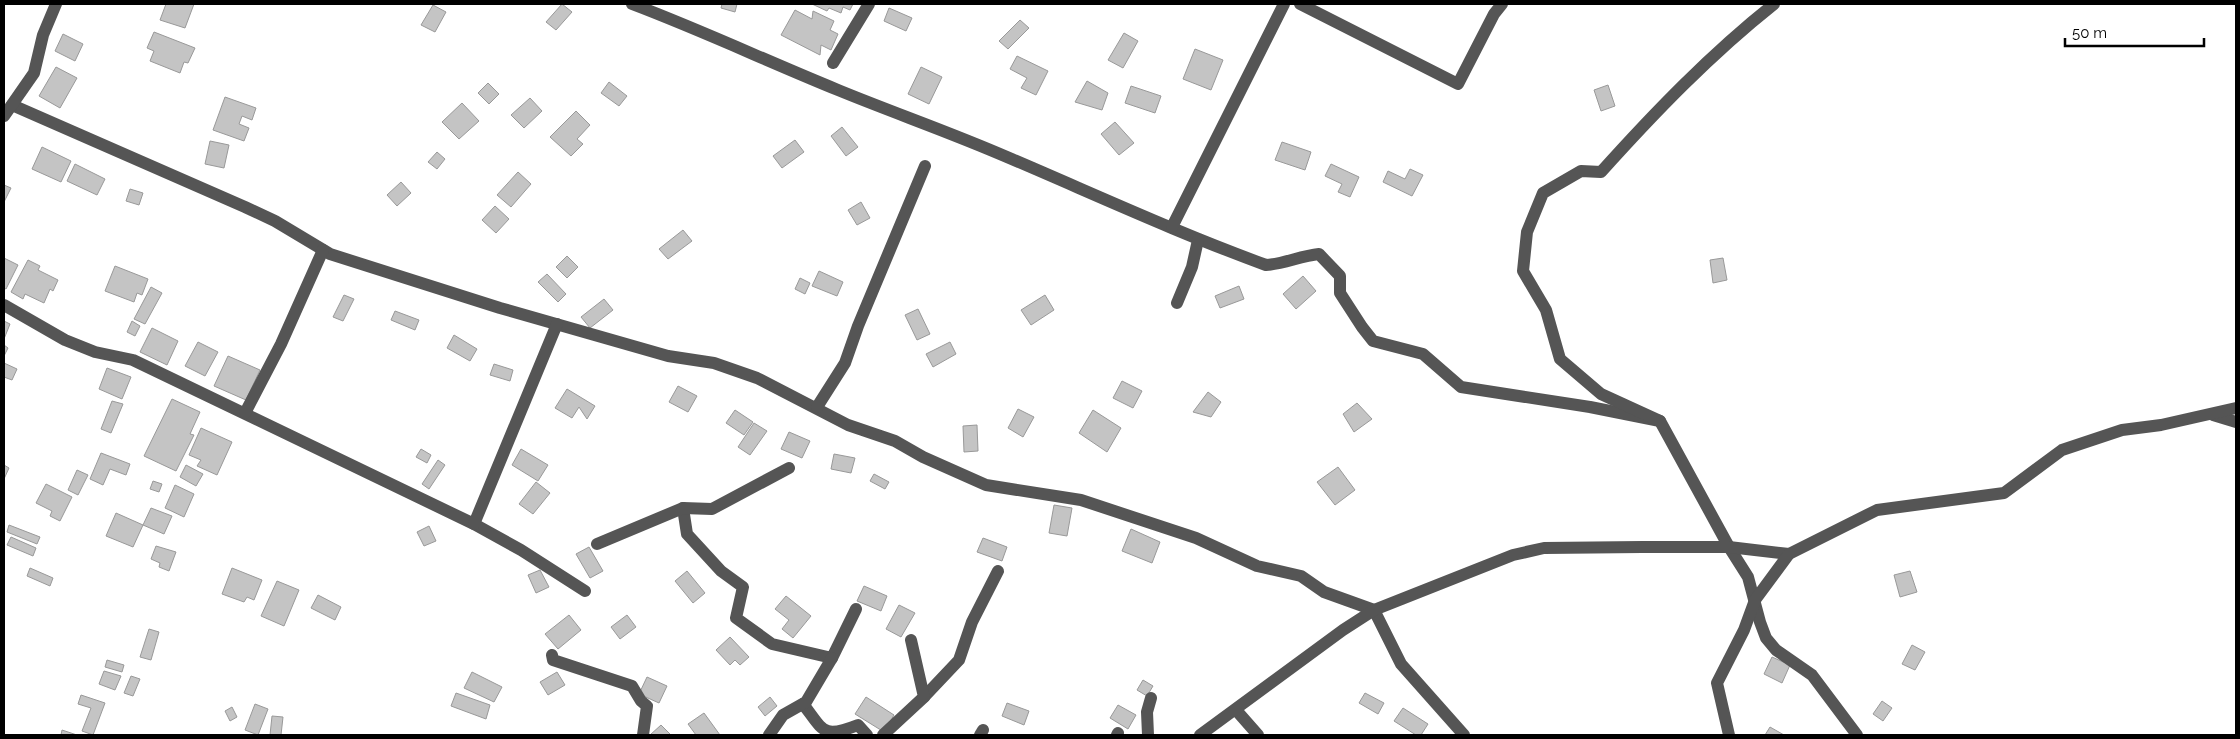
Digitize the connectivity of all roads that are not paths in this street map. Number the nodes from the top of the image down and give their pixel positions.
1 (56, 4) edge
2 (632, 4) edge
3 (869, 4) edge
4 (1284, 4) edge
5 (1300, 4) edge
6 (1502, 4) edge
7 (1774, 4) edge
8 (653, 8) edge
9 (833, 63) dead end
10 (12, 105) junction
11 (4, 116) edge
12 (925, 166) dead end
13 (1172, 227) junction
14 (1198, 240) junction
15 (324, 250) junction
16 (1177, 303) dead end
17 (4, 305) edge
18 (556, 324) junction
19 (816, 407) junction
20 (2236, 408) edge
21 (244, 413) junction
22 (2210, 414) junction
23 (1660, 421) junction
24 (2236, 422) edge
25 (789, 468) dead end
26 (683, 508) junction
27 (474, 524) junction
28 (597, 544) dead end
29 (1729, 547) junction
30 (1789, 554) junction
31 (998, 571) dead end
32 (585, 591) dead end
33 (1755, 600) junction
34 (856, 609) dead end
35 (1374, 610) junction
36 (911, 640) dead end
37 (552, 654) dead end
38 (832, 658) junction
39 (924, 697) junction
40 (1151, 698) dead end
41 (802, 704) junction
42 (1236, 710) junction
43 (643, 735) edge
44 (769, 735) edge
45 (867, 735) edge
46 (883, 735) edge
47 (1148, 735) edge
48 (1200, 735) edge
49 (1258, 735) edge
50 (1464, 735) edge
51 (1729, 735) edge
52 (1857, 735) edge

1 - 10 street
2 - 8 street
3 - 9 street
4 - 13 street
5 - 6 street
7 - 23 street
8 - 13 street
10 - 11 street
10 - 15 street
12 - 19 street
13 - 14 street
14 - 16 street
14 - 23 street
15 - 18 street
15 - 21 street
17 - 21 street
18 - 19 street
18 - 27 street
19 - 35 street
20 - 22 street
21 - 27 street
22 - 24 street
22 - 30 street
23 - 29 street
25 - 26 street
26 - 28 street
26 - 38 street
27 - 32 street
29 - 30 street
29 - 33 street
29 - 35 street
30 - 33 street
31 - 39 street
33 - 51 street
33 - 52 street
34 - 38 street
35 - 42 street
35 - 50 street
36 - 39 street
37 - 43 street
38 - 41 street
39 - 46 street
40 - 47 street
41 - 44 street
41 - 45 street
42 - 48 street
42 - 49 street

